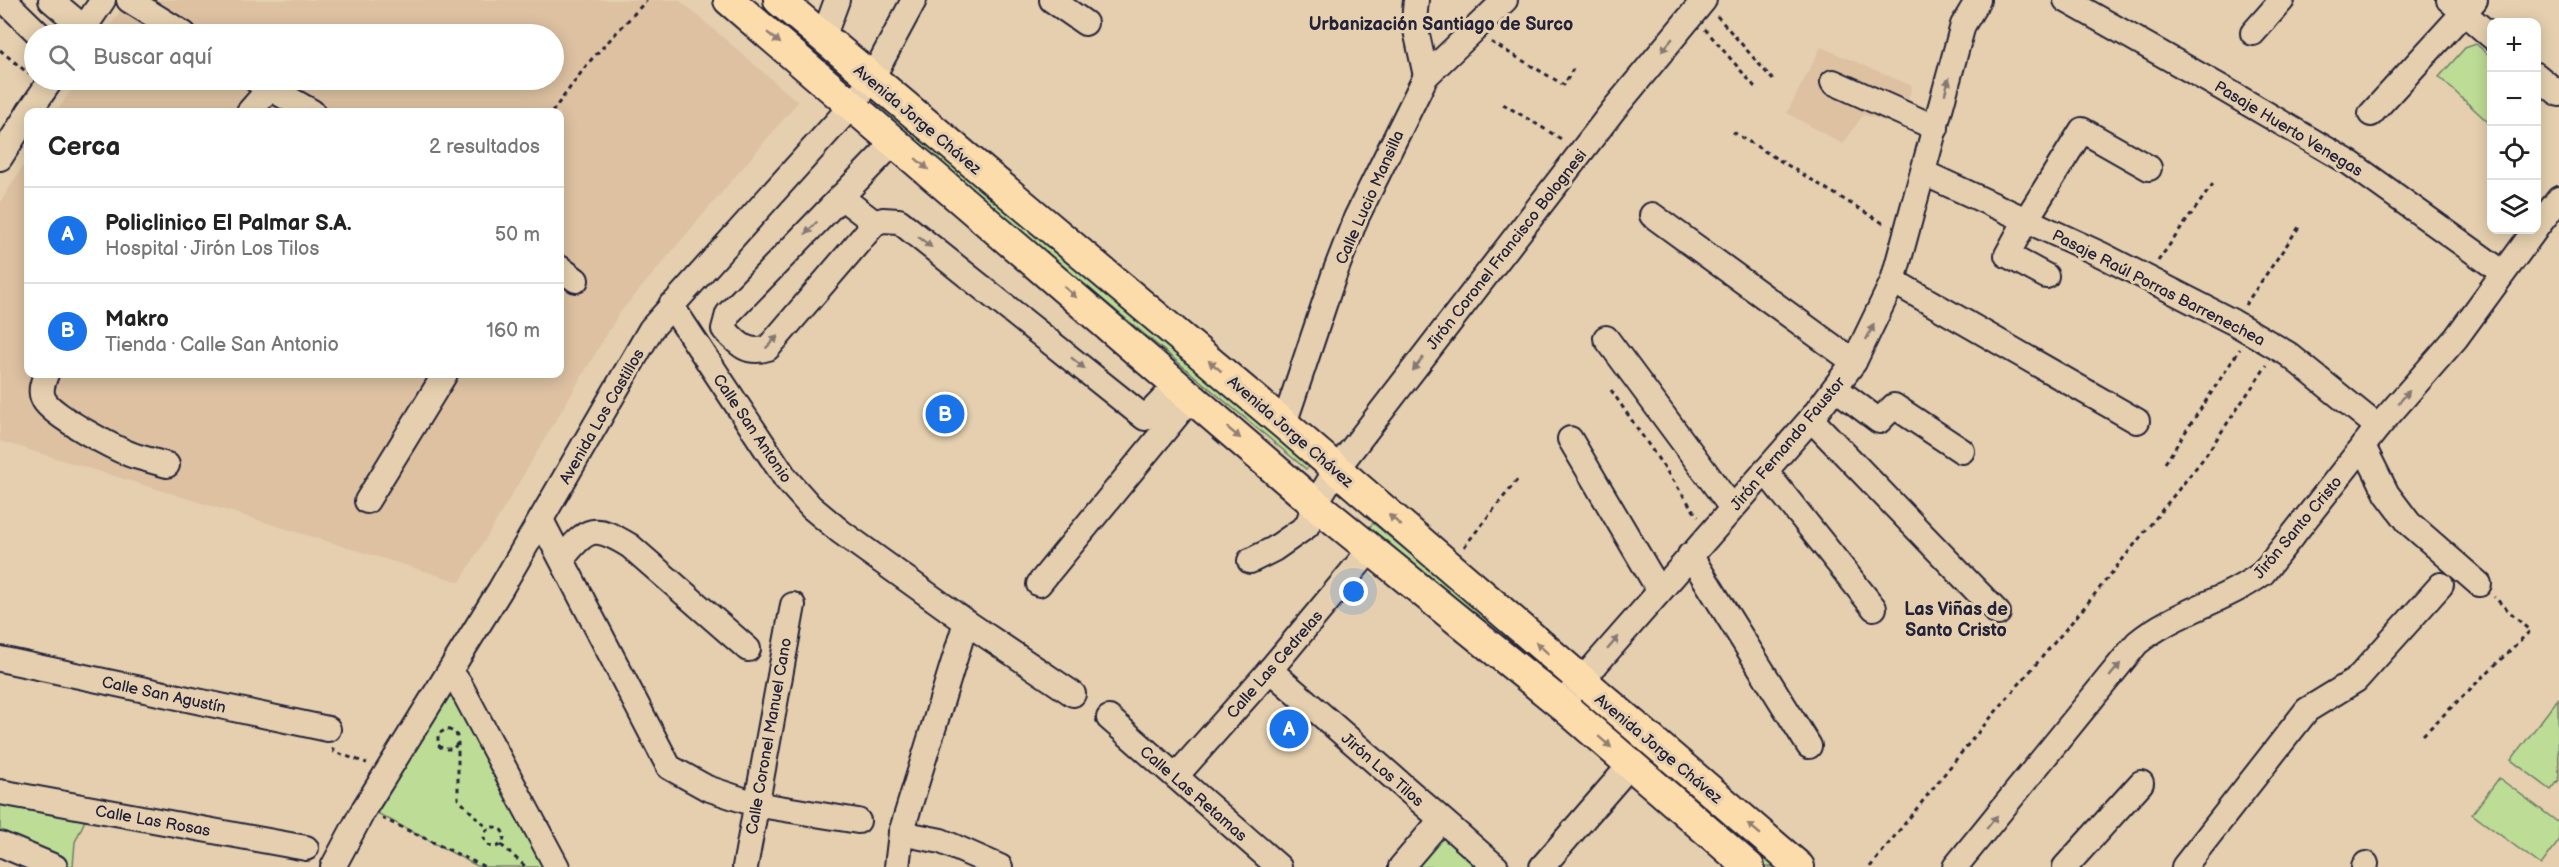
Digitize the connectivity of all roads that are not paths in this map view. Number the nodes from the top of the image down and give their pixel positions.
1 (4, 0) edge
2 (51, 0) edge
3 (103, 0) edge
4 (129, 0) edge
5 (729, 0) edge
6 (778, 0) edge
7 (837, 0) edge
8 (914, 0) edge
9 (1052, 0) edge
10 (1416, 0) edge
11 (1505, 0) edge
12 (1978, 0) edge
13 (2066, 0) edge
14 (2282, 0) edge
15 (2462, 4) edge
16 (1700, 5) edge
17 (1085, 23) dead end
18 (29, 24) edge
19 (75, 24) edge
20 (87, 24) edge
21 (168, 24) edge
22 (2487, 32) edge
23 (2253, 33) dead end
24 (823, 38) junction
25 (1426, 76) junction
26 (2541, 79) edge
27 (871, 80) junction
28 (1833, 82) dead end
29 (44, 90) edge
30 (260, 90) edge
31 (274, 90) edge
32 (2559, 94) edge
33 (853, 104) junction
34 (32, 108) edge
35 (251, 108) edge
36 (305, 108) edge
37 (2371, 114) dead end
38 (24, 121) edge
39 (1936, 128) junction
40 (895, 141) junction
41 (0, 158) edge
42 (2149, 168) dead end
43 (1924, 173) junction
44 (841, 197) junction
45 (2559, 199) edge
46 (1652, 215) dead end
47 (2026, 220) junction
48 (2541, 222) edge
49 (875, 223) junction
50 (2532, 234) edge
51 (2502, 272) junction
52 (2046, 276) dead end
53 (1893, 280) junction
54 (671, 305) junction
55 (1606, 338) dead end
56 (1854, 362) junction
57 (45, 378) edge
58 (443, 378) edge
59 (1653, 378) dead end
60 (1835, 388) junction
61 (1184, 391) junction
62 (1811, 419) junction
63 (2137, 421) dead end
64 (1284, 424) junction
65 (2378, 427) junction
66 (1570, 439) dead end
67 (2363, 446) junction
68 (1962, 451) dead end
69 (167, 465) dead end
70 (1336, 470) junction
71 (1764, 471) junction
72 (367, 501) dead end
73 (1738, 501) junction
74 (1315, 504) junction
75 (541, 520) junction
76 (1370, 550) junction
77 (1690, 555) junction
78 (562, 559) junction
79 (1250, 561) dead end
80 (1039, 584) dead end
81 (2479, 584) road end
82 (2441, 585) dead end
83 (1659, 590) junction
84 (793, 605) dead end
85 (1874, 608) dead end
86 (1998, 613) dead end
87 (966, 622) junction
88 (748, 649) dead end
89 (0, 659) edge
90 (1270, 670) junction
91 (448, 675) junction
92 (1580, 681) junction
93 (1073, 694) dead end
94 (1561, 704) junction
95 (1109, 718) dead end
96 (328, 729) road end
97 (1809, 746) dead end
98 (1631, 764) junction
99 (1176, 776) junction
100 (2141, 783) dead end
101 (0, 792) edge
102 (755, 804) junction
103 (1441, 820) junction
104 (858, 821) dead end
105 (901, 833) junction
106 (0, 844) edge
107 (306, 848) dead end
108 (1957, 866) edge
109 (55, 867) edge
110 (333, 867) edge
111 (557, 867) edge
112 (745, 867) edge
113 (897, 867) edge
114 (1000, 867) edge
115 (1280, 867) edge
116 (1401, 867) edge
117 (1496, 867) edge
118 (1542, 867) edge
119 (1749, 867) edge
120 (1799, 867) edge
121 (2065, 867) edge
122 (2184, 867) edge

1 - 18 street
2 - 19 street
3 - 20 street
4 - 21 street
5 -> 33 main road, Avenida Jorge Chávez
6 - 24 main road, Avenida Jorge Chávez
7 - 24 street
8 - 27 street, Avenida Los Castillos
9 - 17 street
10 - 25 street
11 - 25 street, Calle Lucio Mansilla
39 -> 12 street, Jirón Fernando Faustor
13 - 51 street, Pasaje Huerto Venegas
14 - 23 street
15 - 22 street
15 - 37 street
16 -> 70 street, Jirón Coronel Francisco Bolognesi
24 - 27 main road, Avenida Jorge Chávez
25 - 64 street, Calle Lucio Mansilla
26 - 32 street
27 - 33 street, Avenida Los Castillos
64 -> 27 main road, Avenida Jorge Chávez
28 - 39 street
29 - 34 street
30 - 35 street
31 - 36 street
33 - 40 main road, Avenida Jorge Chávez
33 - 54 street, Avenida Los Castillos
38 - 41 street
39 - 43 street, Jirón Fernando Faustor
40 - 44 street
40 -> 61 main road, Avenida Jorge Chávez
42 - 47 street
43 - 47 street, Pasaje Raúl Porras Barrenechea
43 - 53 street, Jirón Fernando Faustor
44 - 49 street
44 -> 49 street
45 - 48 street, Jirón Santo Cristo
46 - 56 street
47 - 52 street
47 - 65 street, Pasaje Raúl Porras Barrenechea
49 -> 61 street
50 - 51 street, Jirón Santo Cristo
65 -> 51 street, Jirón Santo Cristo
56 -> 53 street, Jirón Fernando Faustor
53 - 63 street
54 - 75 street, Avenida Los Castillos
54 - 87 street, Calle San Antonio
55 - 73 street
56 - 60 street, Jirón Fernando Faustor
57 - 69 street
58 - 72 street
59 - 73 street
60 - 62 street, Jirón Fernando Faustor
60 - 68 street
61 -> 74 main road, Avenida Jorge Chávez
61 - 80 street
62 - 71 street, Jirón Fernando Faustor
62 - 86 street
64 - 70 main road, Avenida Jorge Chávez
65 - 67 street, Jirón Santo Cristo
66 - 83 street
67 - 81 street
108 -> 67 street, Jirón Santo Cristo
70 - 74 street, Jirón Coronel Francisco Bolognesi
92 -> 70 main road, Avenida Jorge Chávez
71 - 73 street, Jirón Fernando Faustor
71 - 85 street
73 - 77 street, Jirón Fernando Faustor
74 - 76 main road, Avenida Jorge Chávez
74 - 79 street, Jirón Coronel Francisco Bolognesi
75 - 78 street
75 - 91 street, Avenida Los Castillos
76 - 90 street, Calle Las Cedrelas
76 - 94 main road, Avenida Jorge Chávez
77 - 83 street, Jirón Fernando Faustor
77 - 97 street
78 - 88 street
78 - 102 street
82 - 122 street
92 -> 83 street, Jirón Fernando Faustor
84 - 102 street, Calle Coronel Manuel Cano
87 - 93 street, Calle San Antonio
87 - 105 street
89 - 96 street, Calle San Agustín
90 - 99 street, Calle Las Cedrelas
90 - 103 street, Jirón Los Tilos
91 - 110 street, Avenida Los Castillos
91 - 111 street
92 - 94 street, Jirón Fernando Faustor
120 -> 92 main road, Avenida Jorge Chávez
94 -> 98 main road, Avenida Jorge Chávez
95 - 99 street, Calle Las Retamas
98 - 118 street
98 - 119 main road, Avenida Jorge Chávez
99 - 115 street, Calle Las Retamas
100 - 121 street
101 - 107 street, Calle Las Rosas
102 - 104 street
102 - 112 street, Calle Coronel Manuel Cano
103 - 116 street
103 - 117 street, Jirón Los Tilos
105 - 113 street
105 - 114 street
106 - 109 street

